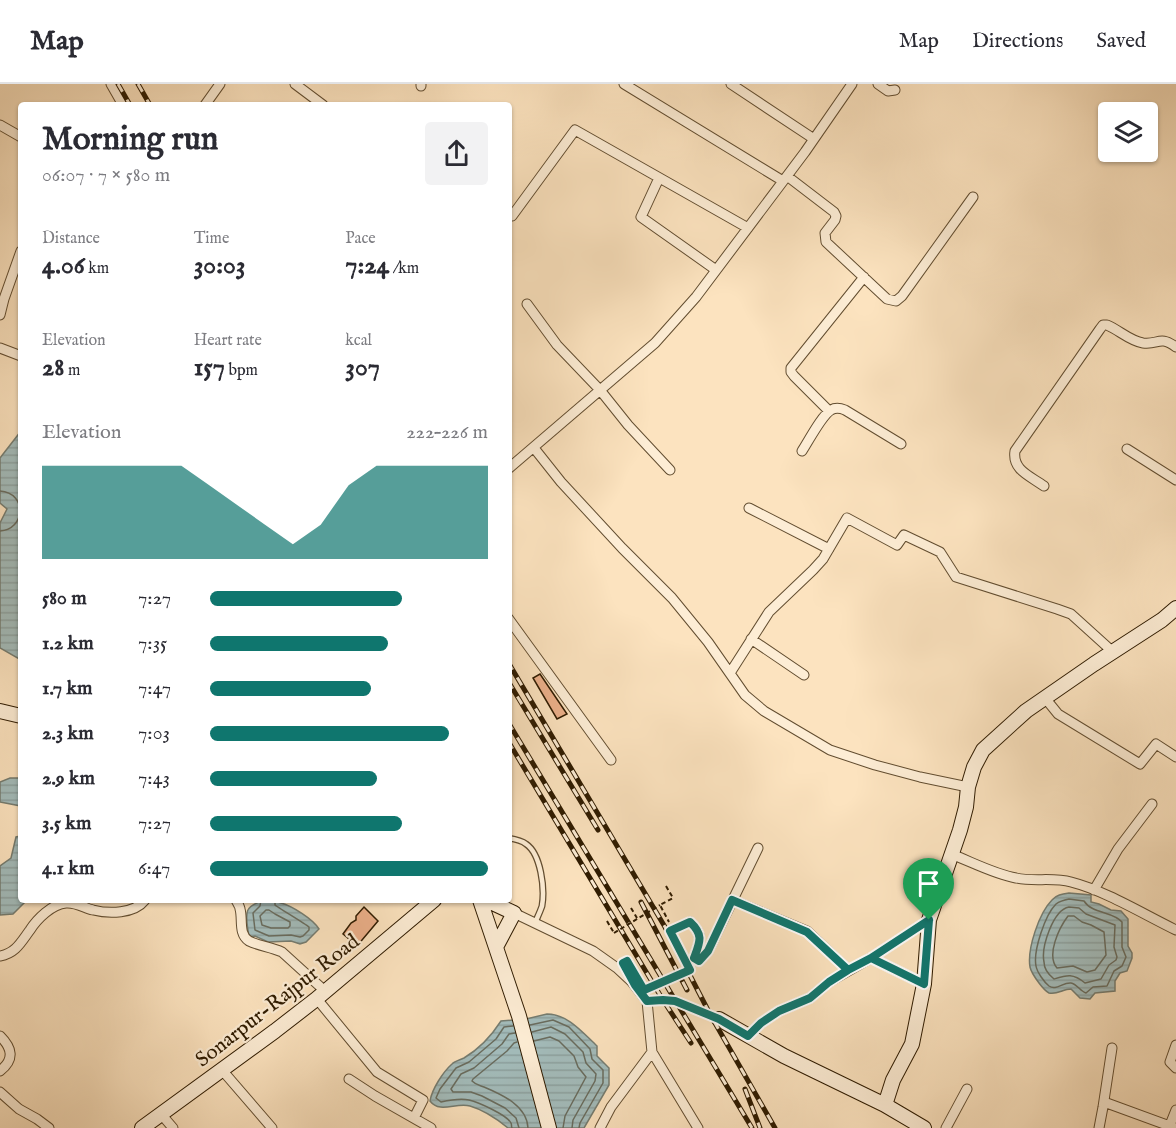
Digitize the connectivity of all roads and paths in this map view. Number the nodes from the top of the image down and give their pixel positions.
1 (111, 84) edge
2 (220, 84) edge
3 (295, 84) edge
4 (624, 84) edge
5 (731, 84) edge
6 (852, 84) edge
7 (878, 84) edge
8 (895, 90) dead end
9 (121, 102) edge
10 (207, 102) edge
11 (319, 102) edge
12 (0, 125) edge
13 (18, 135) edge
14 (814, 139) junction
15 (659, 178) junction
16 (785, 179) junction
17 (973, 197) dead end
18 (512, 216) edge
19 (748, 228) junction
20 (18, 259) edge
21 (716, 270) junction
22 (864, 277) junction
23 (2, 299) edge
24 (527, 304) dead end
25 (0, 315) edge
26 (1176, 347) edge
27 (0, 348) edge
28 (18, 355) edge
29 (600, 390) junction
30 (829, 411) junction
31 (901, 444) dead end
32 (534, 448) junction
33 (1127, 449) dead end
34 (802, 452) dead end
35 (512, 466) edge
36 (670, 470) dead end
37 (1176, 480) edge
38 (1044, 486) dead end
39 (749, 508) dead end
40 (829, 549) junction
41 (1176, 608) edge
42 (512, 624) edge
43 (752, 639) junction
44 (1113, 652) junction
45 (730, 673) junction
46 (804, 675) dead end
47 (1045, 698) junction
48 (0, 711) edge
49 (18, 715) edge
50 (1176, 757) edge
51 (611, 760) dead end
52 (968, 787) junction
53 (1152, 804) dead end
54 (512, 838) edge
55 (758, 848) dead end
56 (951, 854) junction
57 (666, 886) dead end
58 (1094, 890) junction
59 (732, 900) junction
60 (67, 903) edge
61 (67, 903) edge
62 (142, 903) edge
63 (238, 903) edge
64 (430, 903) edge
65 (481, 903) edge
66 (492, 903) edge
67 (660, 905) junction
68 (631, 908) dead end
69 (514, 913) junction
70 (637, 918) junction
71 (929, 920) junction
72 (607, 921) dead end
73 (669, 922) dead end
74 (690, 922) joint
75 (535, 923) junction
76 (1176, 930) edge
77 (496, 947) junction
78 (0, 956) edge
79 (871, 958) junction
80 (848, 970) junction
81 (924, 984) junction
82 (635, 985) junction
83 (321, 995) junction
84 (647, 1001) junction
85 (719, 1019) joint
86 (0, 1035) edge
87 (748, 1036) junction
88 (1176, 1045) edge
89 (1112, 1048) dead end
90 (652, 1052) junction
91 (1176, 1068) edge
92 (0, 1071) edge
93 (222, 1071) junction
94 (349, 1079) dead end
95 (967, 1089) dead end
96 (0, 1092) edge
97 (1104, 1102) junction
98 (885, 1105) junction
99 (1176, 1110) edge
100 (161, 1114) junction
101 (414, 1118) junction
102 (1173, 1127) edge
103 (49, 1128) edge
104 (142, 1128) edge
105 (173, 1128) edge
106 (272, 1128) edge
107 (431, 1128) edge
108 (549, 1128) edge
109 (600, 1128) edge
110 (698, 1128) edge
111 (924, 1128) edge
112 (946, 1128) edge
113 (1099, 1128) edge

1 - 9 street
2 - 10 street
3 - 11 street
4 - 16 street
5 - 14 street
6 - 14 street
7 - 8 street
12 - 13 street
14 - 16 street
15 - 18 street
15 - 19 street
15 - 21 street
16 - 19 street
16 - 22 street
17 - 22 street
19 - 21 street
20 - 23 street
21 - 29 street
22 - 30 street
23 - 25 street
24 - 29 street
26 - 38 street
27 - 28 street
29 - 32 street
29 - 36 street
30 - 31 street
30 - 34 street
32 - 35 street
32 - 45 street
33 - 37 street
39 - 40 street
40 - 43 street
40 - 44 street
41 - 44 main road
42 - 51 street
43 - 45 street
43 - 46 street
44 - 47 main road
45 - 52 street
47 - 50 street
47 - 52 main road
48 - 49 main road
52 - 56 main road
53 - 58 street
54 - 75 lane
55 - 59 street
56 - 58 street
56 - 71 main road
57 - 67 path
58 - 76 street
59 - 74 street
59 - 80 street
60 - 78 street
61 - 62 street
63 - 83 street
64 - 83 main road, Sonarpur-Rajpur Road
65 - 77 main road
66 - 69 main road
67 - 70 path, bridge
67 - 73 path
68 - 70 path
69 - 75 street
69 - 77 main road
70 - 72 path, bridge
71 - 79 street
71 - 81 main road
74 - 82 path, bridge
75 - 82 street
77 - 108 main road
79 - 80 street
79 - 81 street
80 - 87 street
81 - 98 main road
82 - 84 street
83 - 93 main road, Sonarpur-Rajpur Road
83 - 101 street
84 - 85 path
84 - 90 street
85 - 87 main road
86 - 92 street
87 - 98 main road
88 - 91 street
89 - 97 street
90 - 109 street
90 - 110 street
93 - 100 main road, Sonarpur-Rajpur Road
93 - 106 street
94 - 101 street
95 - 112 street
96 - 103 street
97 - 102 street
97 - 113 street
98 - 111 main road
99 - 102 street
100 - 104 main road, Sonarpur-Rajpur Road
100 - 105 street
101 - 107 street

